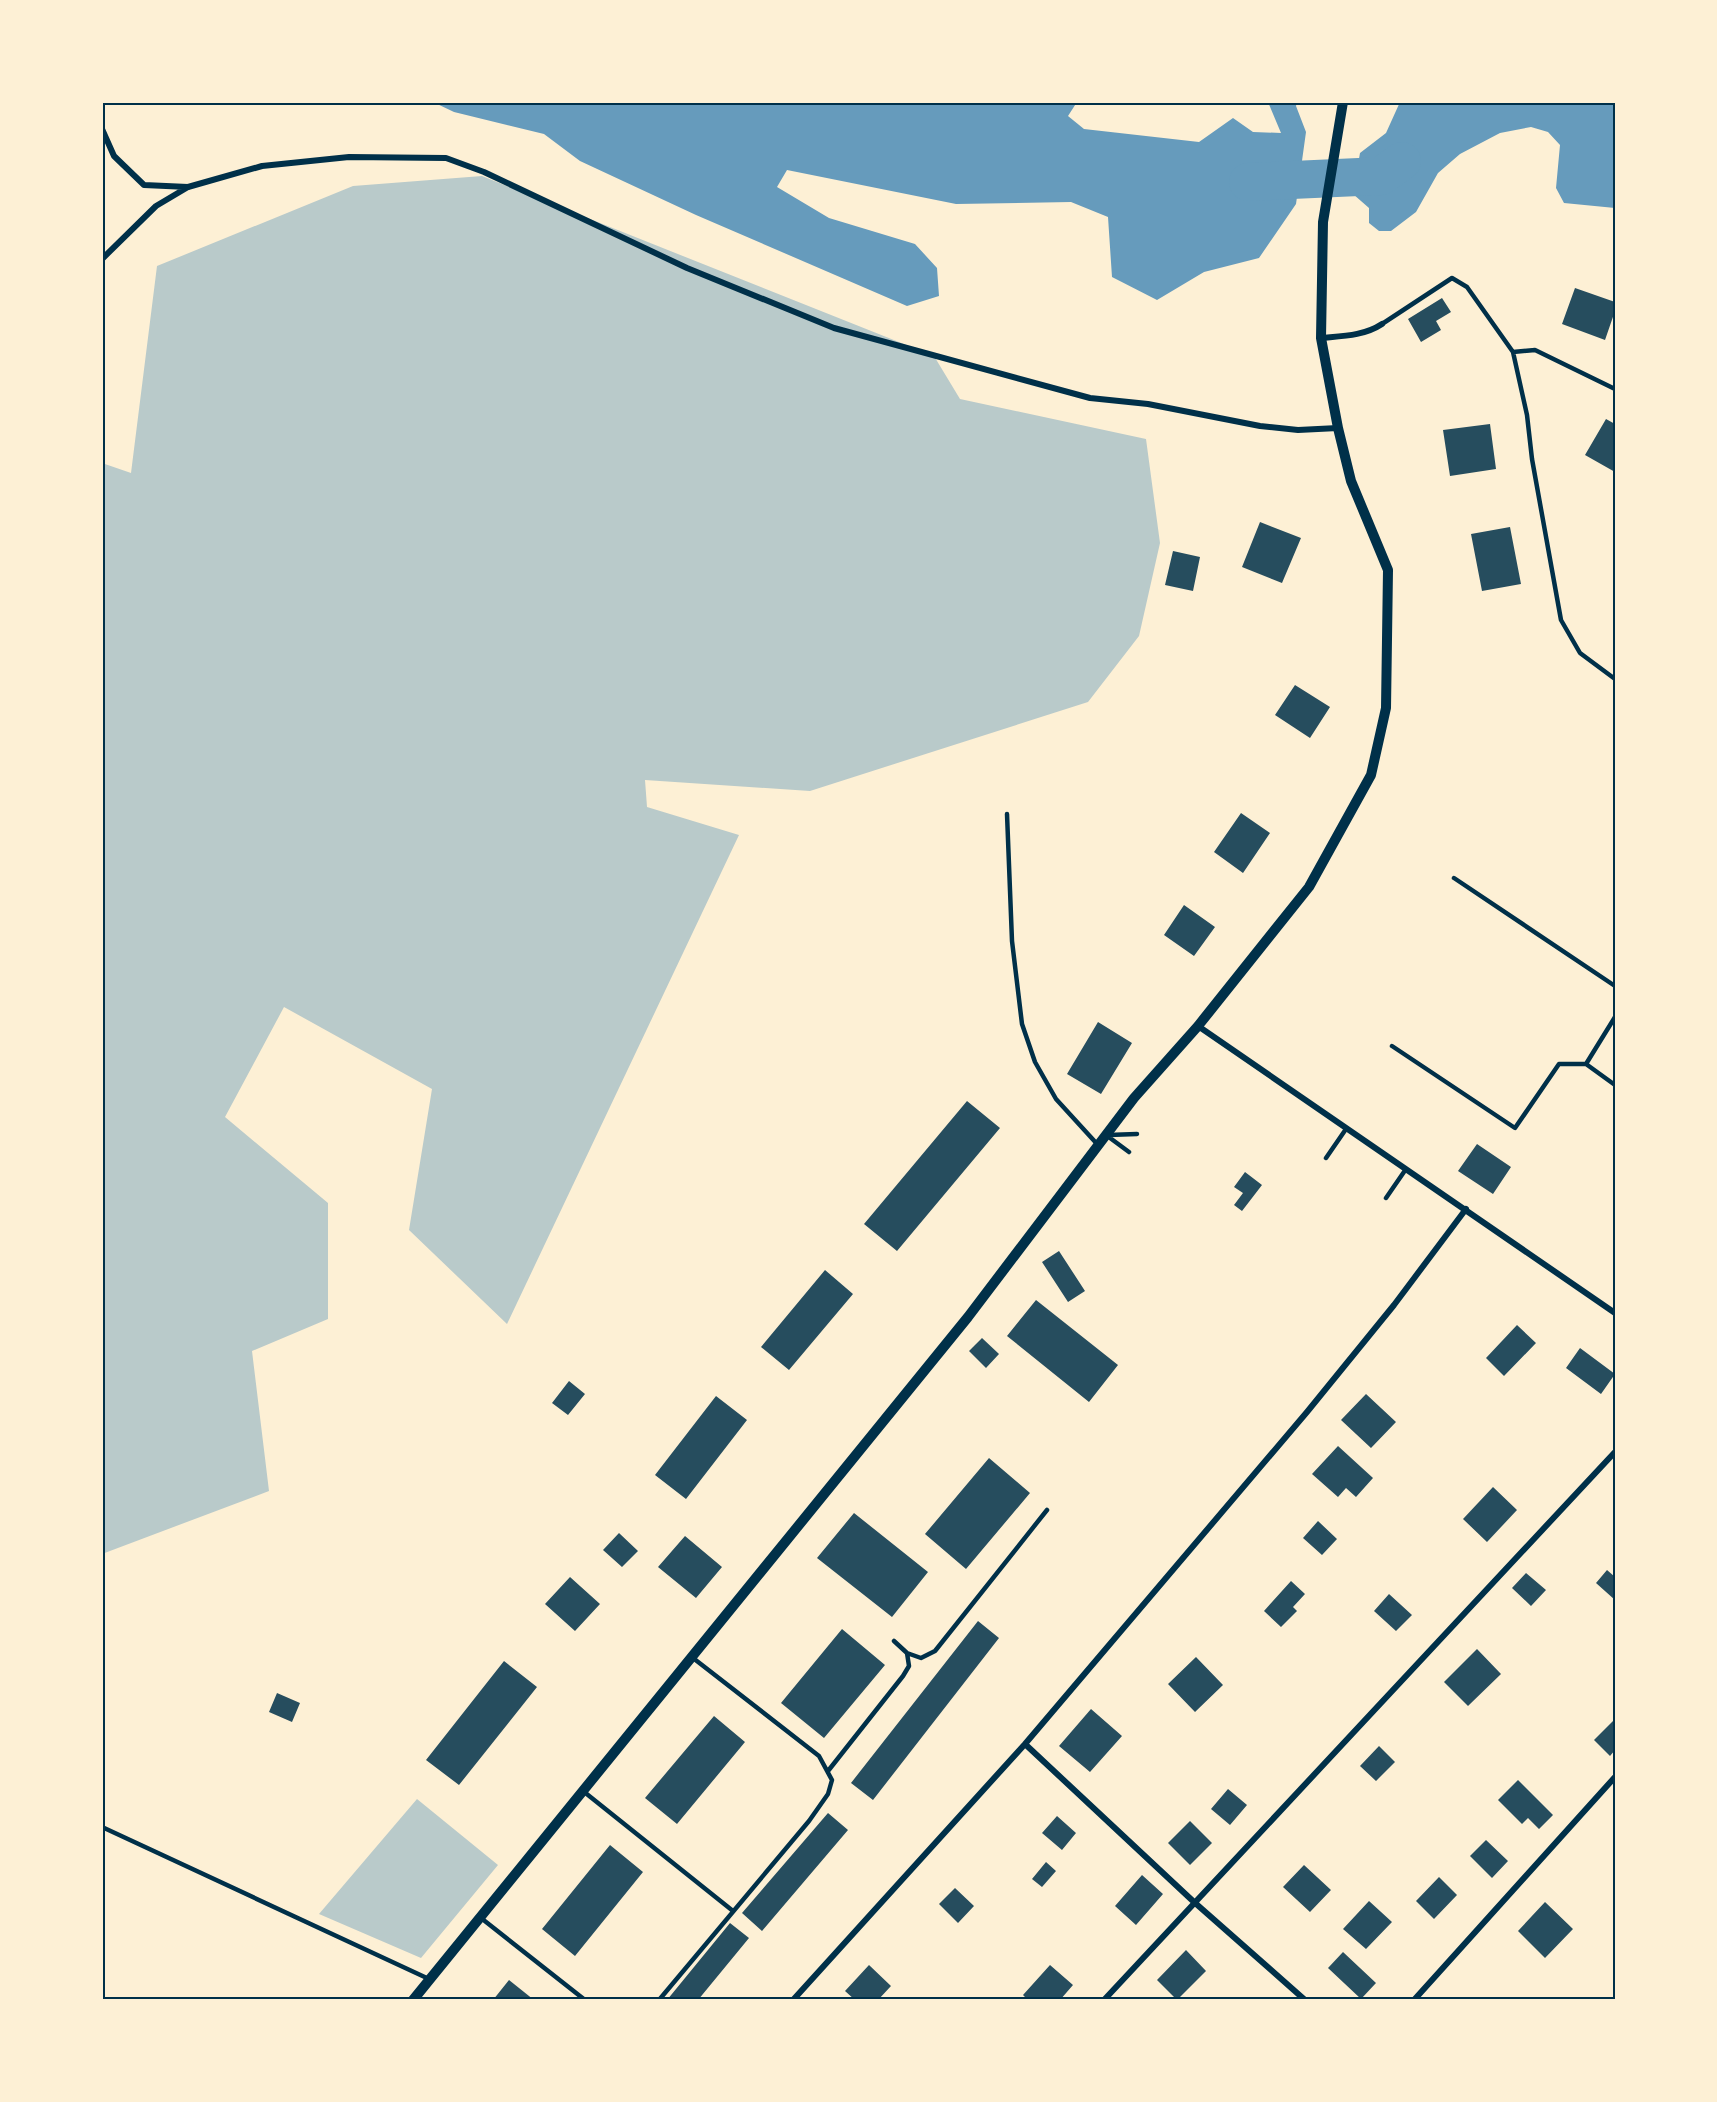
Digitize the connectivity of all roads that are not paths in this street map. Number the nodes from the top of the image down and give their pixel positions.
1 (1343, 106) edge
2 (102, 129) edge
3 (188, 187) junction
4 (102, 259) edge
5 (1382, 324) joint
6 (1321, 338) junction
7 (1513, 352) junction
8 (1615, 389) edge
9 (1338, 428) junction
10 (1615, 679) edge
11 (1007, 814) dead end
12 (1454, 878) dead end
13 (1615, 986) edge
14 (1615, 1017) edge
15 (1198, 1026) junction
16 (1392, 1046) dead end
17 (1586, 1064) junction
18 (1615, 1085) edge
19 (1346, 1129) junction
20 (1137, 1134) dead end
21 (1106, 1135) junction
22 (1098, 1145) junction
23 (1129, 1152) dead end
24 (1326, 1158) dead end
25 (1406, 1169) junction
26 (1386, 1198) dead end
27 (1466, 1209) junction
28 (1615, 1313) edge
29 (1615, 1452) edge
30 (1047, 1510) dead end
31 (894, 1641) dead end
32 (907, 1653) junction
33 (692, 1657) junction
34 (1024, 1744) junction
35 (828, 1771) junction
36 (1615, 1778) edge
37 (583, 1791) junction
38 (102, 1827) edge
39 (1194, 1902) junction
40 (733, 1911) junction
41 (480, 1917) junction
42 (430, 1979) junction
43 (413, 2000) edge
44 (585, 2000) edge
45 (659, 2000) edge
46 (793, 2000) edge
47 (1104, 2000) edge
48 (1305, 2000) edge
49 (1414, 2000) edge

1 - 6 street
2 - 3 street
3 - 4 street
3 - 9 street
5 - 6 street
5 - 7 lane
6 - 9 street
7 - 8 lane
7 - 10 lane
9 - 15 street
11 - 22 lane
12 - 13 lane
14 - 17 lane
15 - 19 street
15 - 21 street
16 - 17 lane
17 - 18 lane
19 - 24 lane
19 - 25 street
20 - 21 lane
21 - 22 street
21 - 23 lane
22 - 33 street
25 - 26 lane
25 - 27 street
27 - 28 street
27 - 34 street
29 - 39 street
30 - 32 lane
31 - 32 lane
32 - 35 lane
33 - 35 lane
33 - 37 street
34 - 39 street
34 - 46 street
35 - 40 lane
36 - 49 street
37 - 40 lane
37 - 41 street
38 - 42 lane
39 - 47 street
39 - 48 street
40 - 45 lane
41 - 42 street
41 - 44 lane
42 - 43 street

